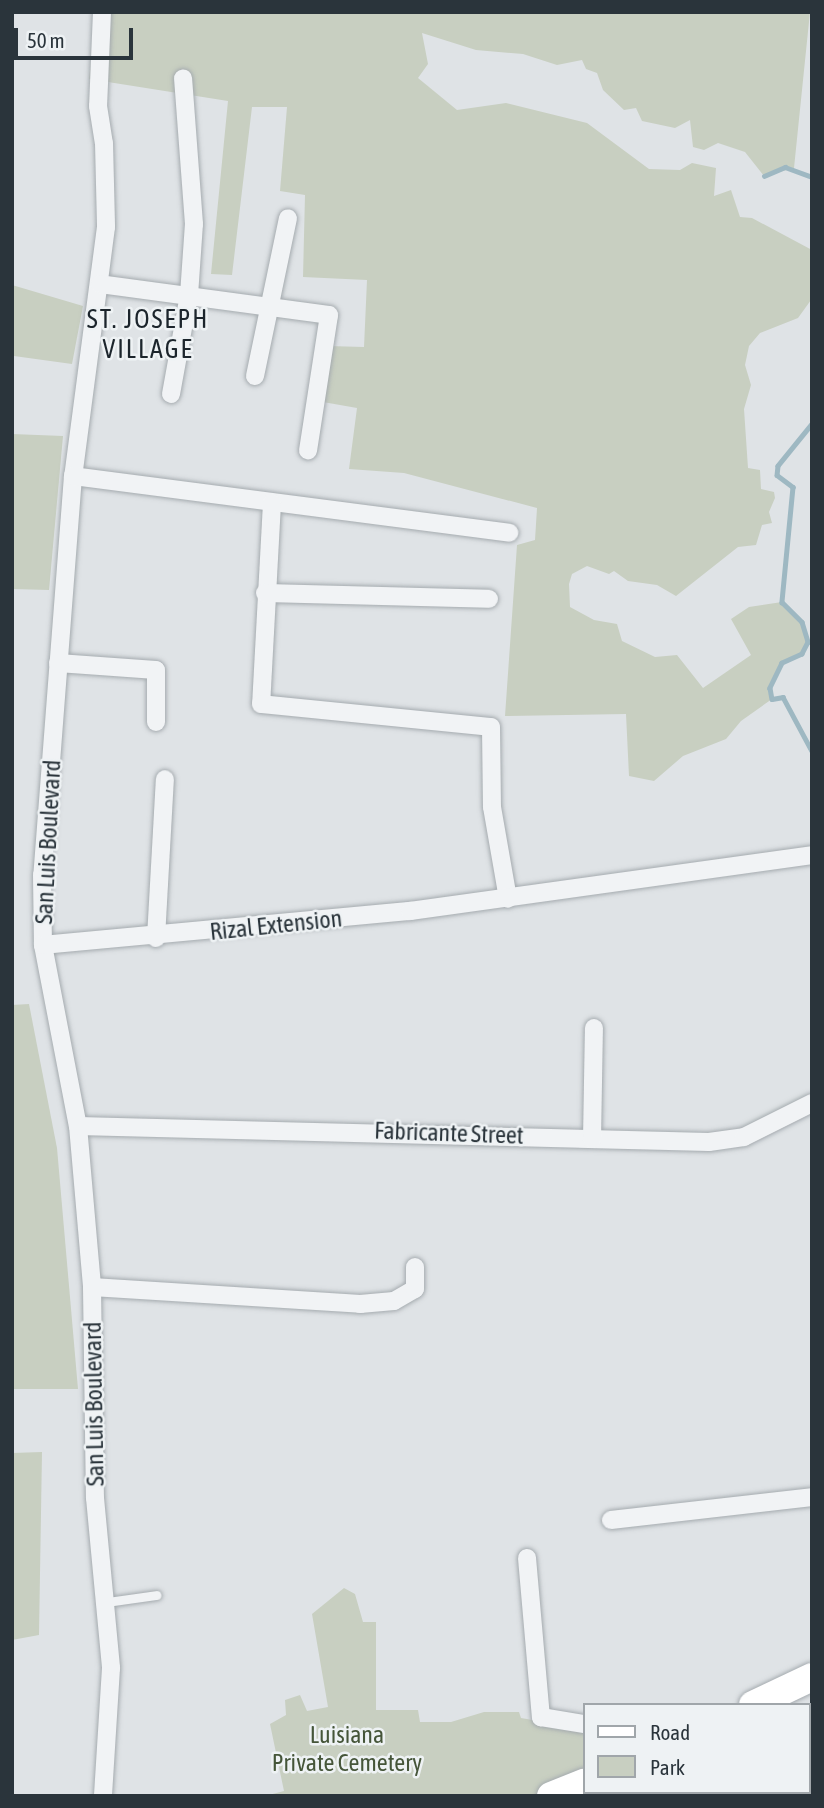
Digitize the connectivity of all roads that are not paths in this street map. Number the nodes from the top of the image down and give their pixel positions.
1 (102, 12) edge
2 (183, 78) dead end
3 (288, 218) dead end
4 (100, 284) junction
5 (189, 295) junction
6 (270, 308) junction
7 (255, 376) dead end
8 (171, 394) dead end
9 (307, 450) dead end
10 (73, 476) junction
11 (272, 503) junction
12 (509, 533) dead end
13 (265, 593) junction
14 (489, 599) dead end
15 (58, 663) junction
16 (156, 722) dead end
17 (165, 779) dead end
18 (812, 855) edge
19 (508, 899) junction
20 (156, 938) junction
21 (43, 945) junction
22 (594, 1028) dead end
23 (811, 1108) edge
24 (78, 1126) junction
25 (592, 1139) junction
26 (415, 1267) dead end
27 (92, 1287) junction
28 (812, 1497) edge
29 (611, 1520) dead end
30 (527, 1558) dead end
31 (157, 1595) dead end
32 (107, 1602) junction
33 (812, 1677) edge
34 (757, 1703) edge
35 (582, 1724) edge
36 (582, 1784) edge
37 (103, 1796) edge
38 (551, 1796) edge

1 - 4 street, San Luis Boulevard
2 - 5 street
3 - 6 street
4 - 5 street
4 - 10 street, San Luis Boulevard
5 - 6 street
5 - 8 street
6 - 7 street
6 - 9 street
10 - 11 street
10 - 15 street, San Luis Boulevard
11 - 12 street
11 - 13 street
13 - 14 street
13 - 19 street
15 - 16 street
15 - 21 street, San Luis Boulevard
17 - 20 street
18 - 19 street, Rizal Extension
19 - 20 street, Rizal Extension
20 - 21 street, Rizal Extension
21 - 24 street, San Luis Boulevard
22 - 25 street
23 - 25 street, Fabricante Street
24 - 25 street, Fabricante Street
24 - 27 street, San Luis Boulevard
26 - 27 street
27 - 32 street, San Luis Boulevard
28 - 29 street
30 - 35 street
31 - 32 lane
32 - 37 street, San Luis Boulevard
33 - 34 main road
36 - 38 main road

